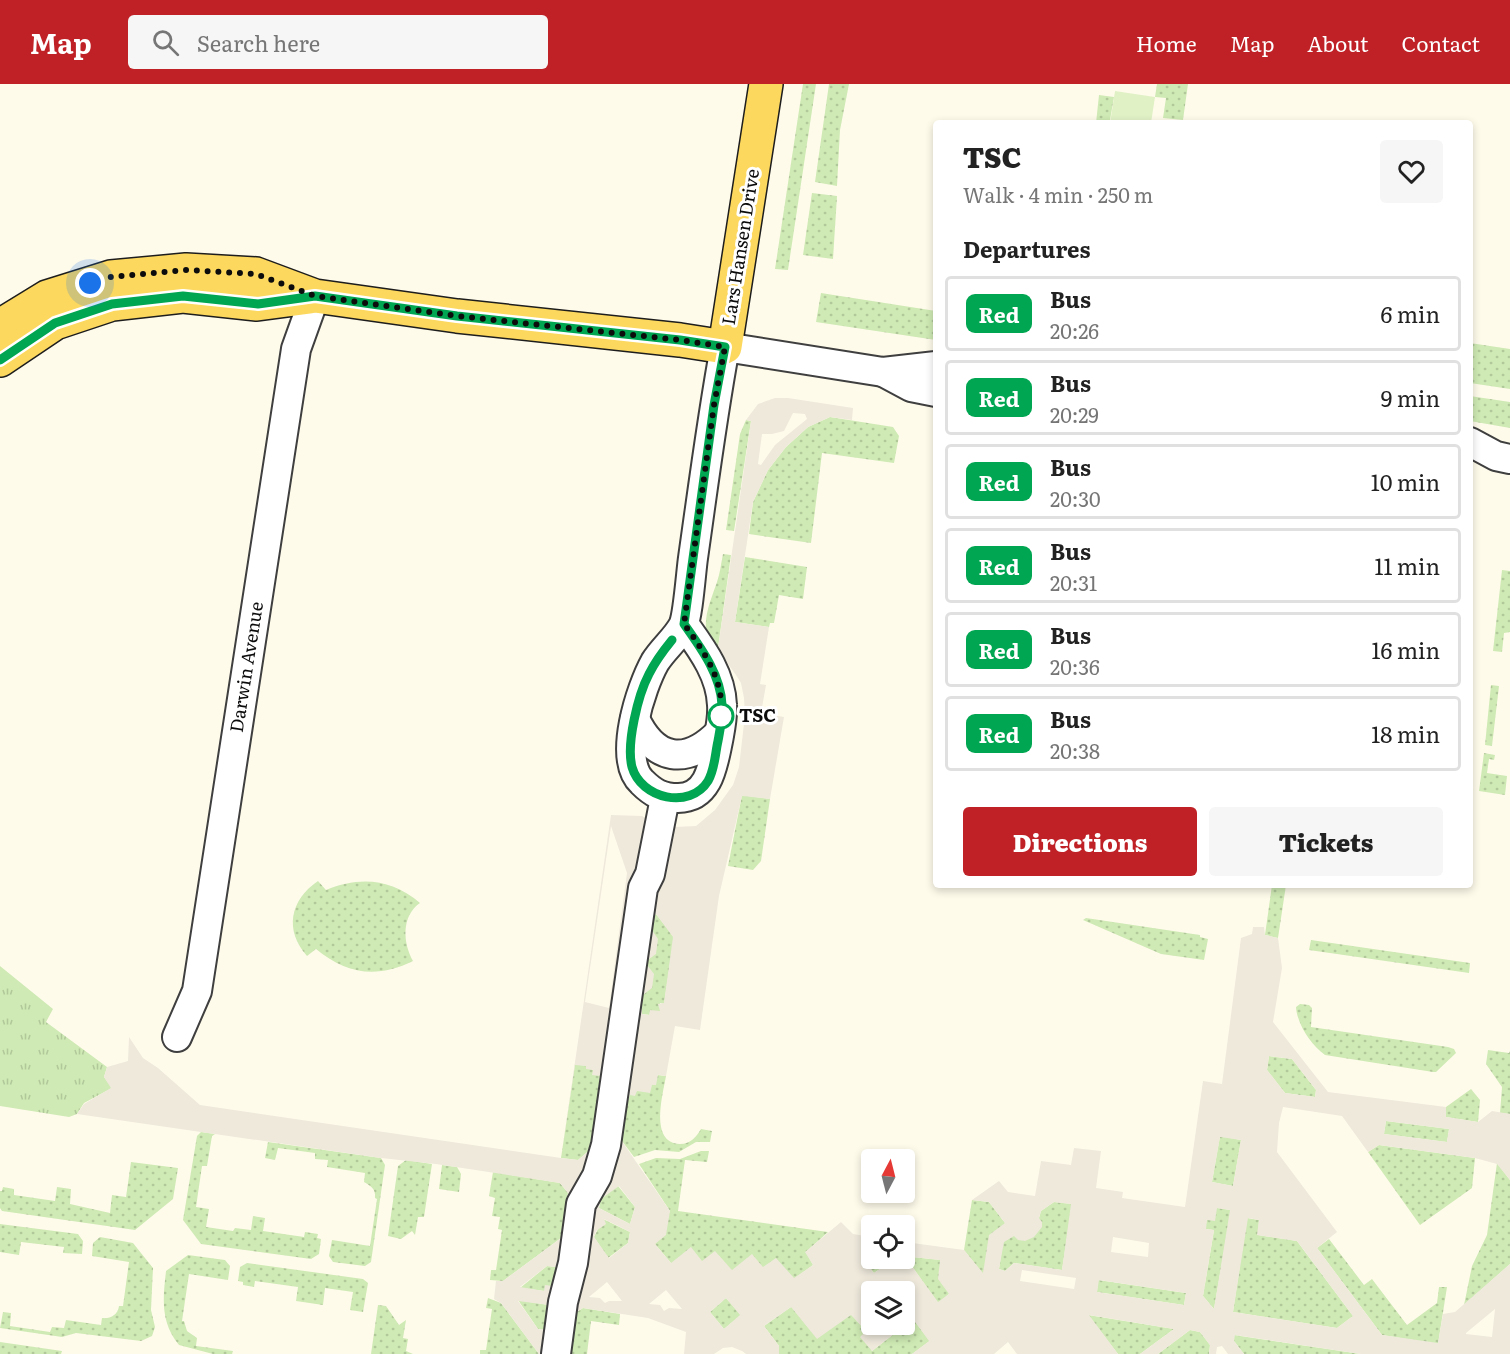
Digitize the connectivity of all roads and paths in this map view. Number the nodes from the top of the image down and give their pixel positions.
1 (766, 84) edge
2 (315, 296) junction
3 (0, 326) edge
4 (725, 347) junction
5 (0, 360) edge
6 (933, 366) edge
7 (883, 372) junction
8 (933, 391) edge
9 (1473, 444) edge
10 (1492, 460) edge
11 (684, 624) junction
12 (635, 719) junction
13 (719, 733) junction
14 (665, 798) junction
15 (177, 1036) dead end
16 (556, 1354) edge

1 - 4 main road, Lars Hansen Drive
2 - 3 main road
2 - 4 main road
2 - 5 main road
2 - 15 street, Darwin Avenue
4 - 7 street
4 - 11 street, Lars Hansen Drive
6 - 7 street
7 - 8 street
9 - 10 street
11 - 12 street, Lars Hansen Drive
11 - 13 street
12 - 13 street
12 - 14 street, Lars Hansen Drive
13 - 14 street
14 - 16 street

